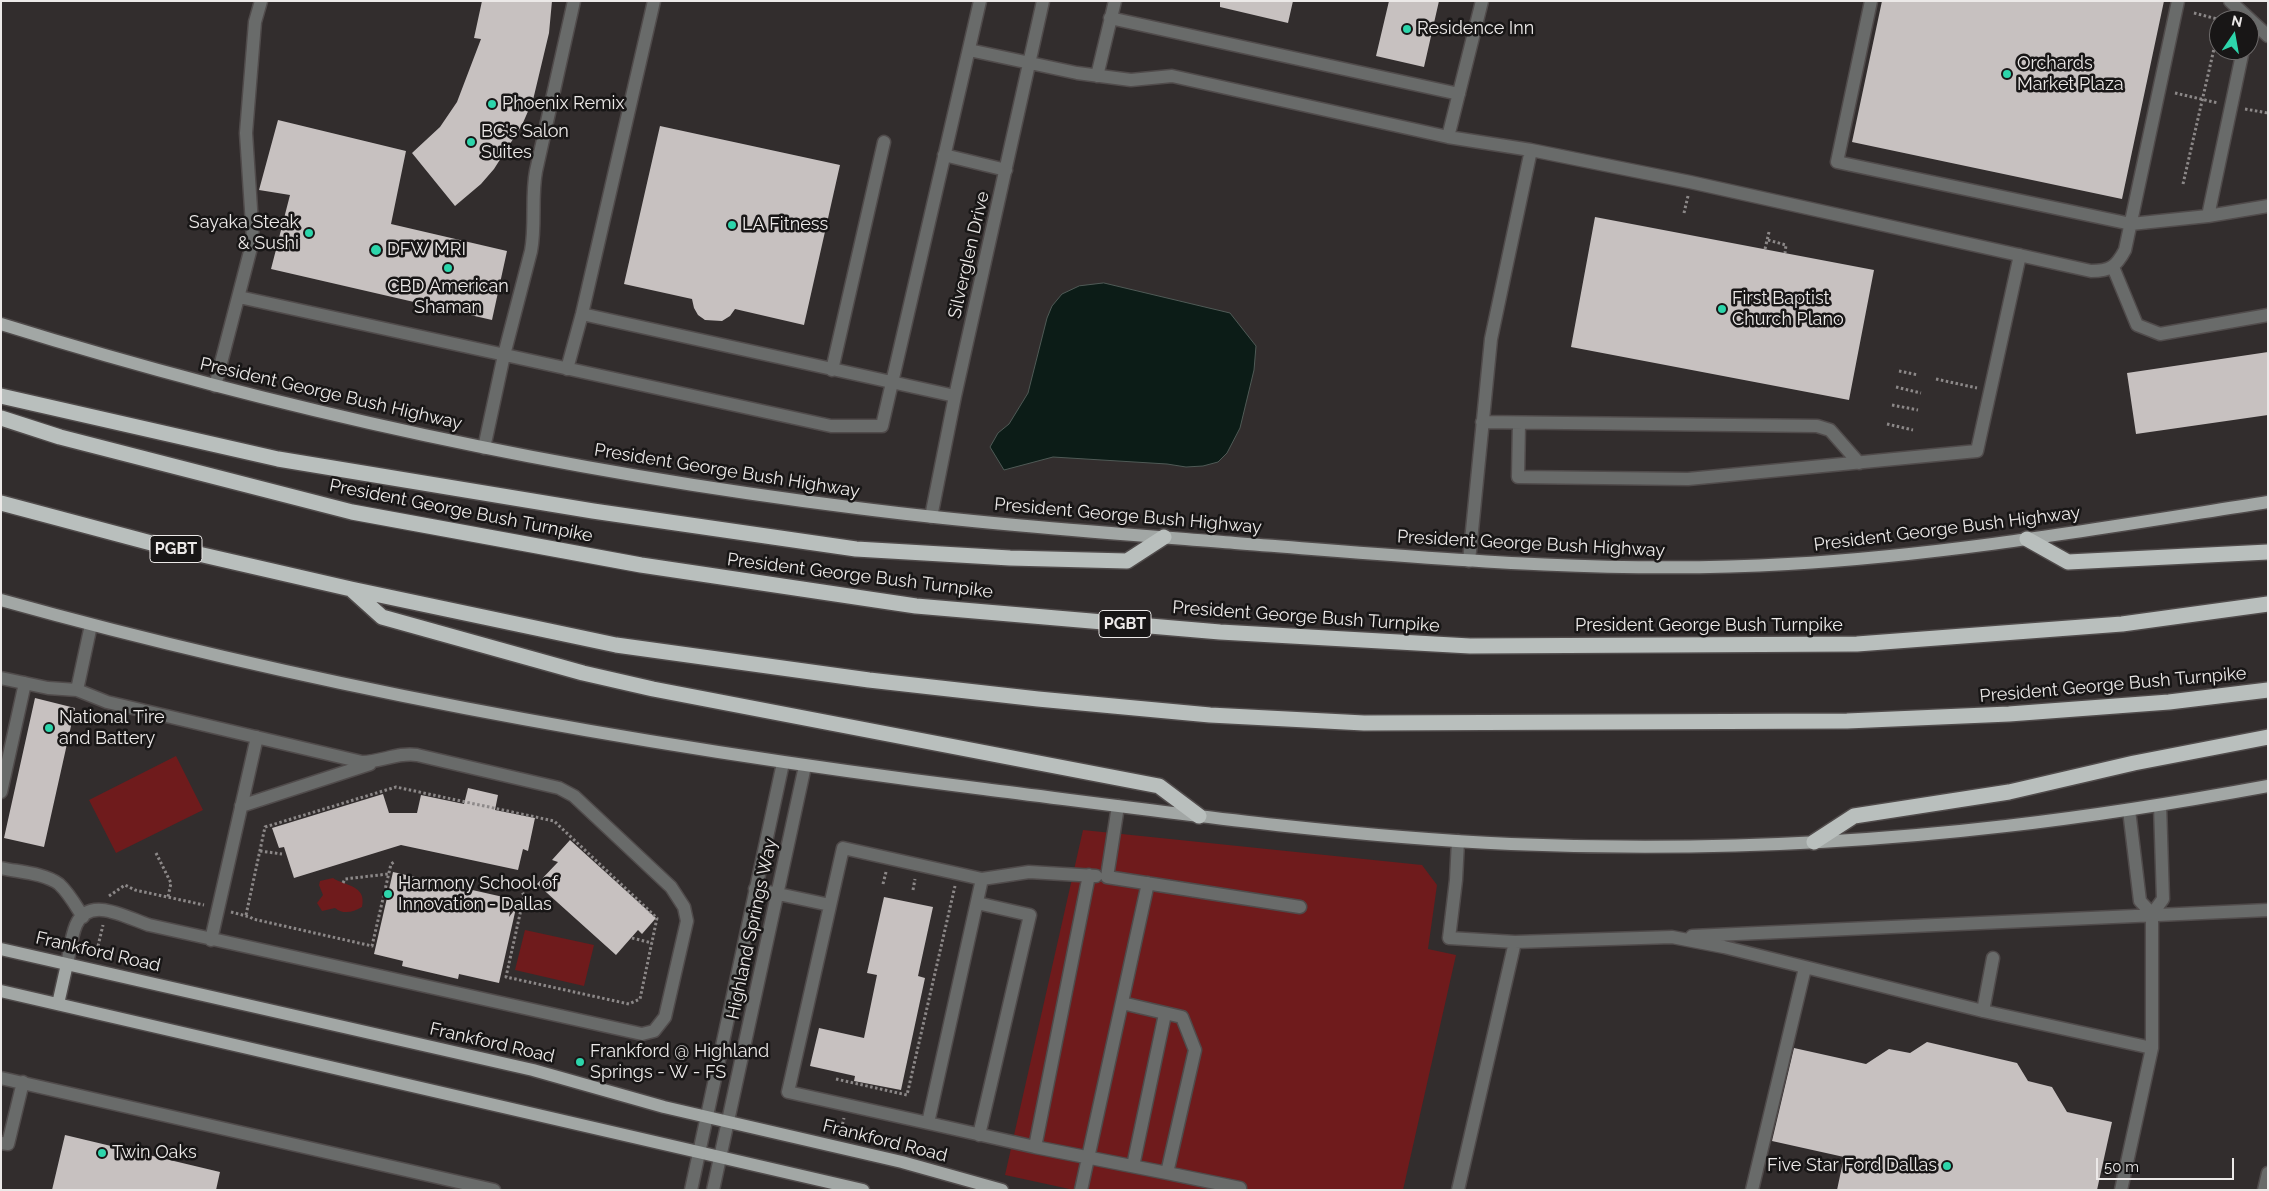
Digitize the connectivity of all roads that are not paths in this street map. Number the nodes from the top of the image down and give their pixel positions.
1 (260, 1) edge
2 (574, 1) edge
3 (654, 1) edge
4 (980, 1) edge
5 (1043, 1) edge
6 (1115, 1) edge
7 (1482, 1) edge
8 (1871, 1) edge
9 (2178, 1) edge
10 (1110, 18) junction
11 (969, 50) junction
12 (2241, 60) edge
13 (1030, 62) junction
14 (1097, 76) junction
15 (1459, 94) junction
16 (1448, 137) junction
17 (884, 142) dead end
18 (1531, 150) junction
19 (944, 156) junction
20 (1006, 170) junction
21 (2267, 203) edge
22 (2208, 216) junction
23 (2131, 224) junction
24 (2020, 256) junction
25 (2113, 267) junction
26 (239, 297) junction
27 (582, 314) junction
28 (2268, 315) edge
29 (1, 324) edge
30 (504, 355) junction
31 (568, 369) junction
32 (832, 370) junction
33 (892, 383) junction
34 (215, 386) junction
35 (1, 396) edge
36 (955, 396) junction
37 (1, 418) edge
38 (1482, 422) junction
39 (1519, 423) junction
40 (484, 448) junction
41 (1859, 463) junction
42 (2268, 502) edge
43 (1, 504) edge
44 (931, 517) junction
45 (1164, 537) junction
46 (2027, 539) junction
47 (2268, 552) edge
48 (1469, 561) junction
49 (351, 589) junction
50 (1, 600) edge
51 (2268, 604) edge
52 (91, 625) junction
53 (1, 678) edge
54 (24, 683) junction
55 (77, 690) junction
56 (2268, 690) edge
57 (257, 737) junction
58 (2268, 737) edge
59 (378, 761) junction
60 (783, 763) junction
61 (805, 766) junction
62 (2268, 786) edge
63 (1, 792) edge
64 (2160, 805) junction
65 (241, 806) junction
66 (1118, 806) junction
67 (2129, 810) junction
68 (1199, 816) junction
69 (1458, 841) junction
70 (1814, 842) junction
71 (1, 868) edge
72 (1089, 875) junction
73 (1107, 877) junction
74 (982, 879) junction
75 (1148, 883) junction
76 (755, 889) junction
77 (777, 894) junction
78 (977, 903) junction
79 (830, 905) junction
80 (1300, 907) dead end
81 (2268, 910) edge
82 (2152, 914) junction
83 (83, 917) junction
84 (1672, 937) junction
85 (211, 940) junction
86 (1515, 942) junction
87 (1, 948) edge
88 (1993, 958) dead end
89 (67, 964) junction
90 (1805, 968) junction
91 (1, 991) edge
92 (58, 1004) junction
93 (1122, 1004) junction
94 (1983, 1011) junction
95 (1165, 1014) junction
96 (2152, 1048) junction
97 (1, 1078) edge
98 (22, 1082) junction
99 (705, 1117) junction
100 (727, 1122) junction
101 (928, 1123) junction
102 (980, 1135) junction
103 (1, 1143) edge
104 (1035, 1147) junction
105 (698, 1152) junction
106 (720, 1157) junction
107 (1088, 1158) junction
108 (1132, 1166) junction
109 (1167, 1173) junction
110 (2268, 1173) edge
111 (1240, 1188) dead end
112 (494, 1190) edge
113 (691, 1190) edge
114 (712, 1190) edge
115 (864, 1190) edge
116 (1002, 1190) edge
117 (1080, 1190) edge
118 (1458, 1190) edge
119 (1752, 1190) edge
120 (2121, 1190) edge
121 (2264, 1190) edge

1 - 26 street
2 - 30 street
3 - 27 street
4 - 11 street
5 - 13 street, Silverglen Drive
6 - 10 street
7 - 15 street
8 - 23 street
9 - 23 street
10 - 14 street
10 - 15 street
11 - 13 street
11 - 19 street
12 - 22 street
13 - 14 street
13 - 20 street, Silverglen Drive
14 - 16 street
15 - 16 street
16 - 18 street
17 - 32 street
18 - 24 street
18 - 38 street
19 - 20 street
19 - 33 street
20 - 36 street, Silverglen Drive
21 - 22 street
22 - 23 street
23 - 25 street
24 - 25 street
24 - 41 street
25 - 28 street
26 - 30 street
26 - 34 street
27 - 31 street
27 - 32 street
29 - 34 main road, President George Bush Highway
30 - 31 street
30 - 40 street
31 - 33 street
32 - 33 street
33 - 36 street
34 - 40 main road, President George Bush Highway
35 - 45 highway
36 - 44 street, Silverglen Drive
37 - 51 highway, President George Bush Turnpike / PGBT
38 - 39 street
38 - 48 street
39 - 41 street
39 - 41 street
40 - 44 main road, President George Bush Highway
42 - 46 main road, President George Bush Highway
43 - 49 highway, President George Bush Turnpike / PGBT
44 - 45 main road, President George Bush Highway
45 - 48 main road, President George Bush Highway
46 - 47 highway
46 - 48 main road, President George Bush Highway
49 - 56 highway, President George Bush Turnpike / PGBT
49 - 68 highway
50 - 52 main road
52 - 55 street
52 - 60 main road
53 - 54 street
54 - 55 street
54 - 63 street
55 - 57 street
57 - 59 street
57 - 65 street
58 - 70 highway
59 - 65 street
59 - 85 street
60 - 61 main road
60 - 76 street, Highland Springs Way
61 - 66 main road
61 - 77 street, Highland Springs Way
62 - 64 main road
64 - 67 main road
64 - 82 street
65 - 85 street
66 - 68 main road
66 - 73 street
67 - 70 main road
67 - 82 street
68 - 69 main road
69 - 70 main road
69 - 86 street
71 - 83 street
72 - 73 street
72 - 74 street
72 - 104 street
73 - 75 street
74 - 78 street
74 - 79 street
75 - 80 street
75 - 93 street
76 - 77 street
76 - 99 street, Highland Springs Way
77 - 79 street
77 - 100 street, Highland Springs Way
78 - 101 street
78 - 102 street
79 - 101 street
81 - 82 street
82 - 84 street
82 - 96 street
83 - 85 street
83 - 89 street
84 - 86 street
84 - 90 street
86 - 118 street
87 - 89 main road, Frankford Road
88 - 94 street
89 - 92 main road
89 - 99 main road, Frankford Road
90 - 94 street
90 - 119 street
91 - 92 main road
92 - 105 main road
93 - 95 street
93 - 107 street
94 - 96 street
95 - 108 street
95 - 109 street
96 - 120 street
97 - 98 street
98 - 103 street
98 - 112 street
99 - 100 main road, Frankford Road
99 - 105 street, Highland Springs Way
100 - 106 street, Highland Springs Way
100 - 116 main road, Frankford Road
101 - 102 street
102 - 104 street
104 - 107 street
105 - 106 main road
105 - 113 street, Highland Springs Way
106 - 114 street, Highland Springs Way
106 - 115 main road
107 - 108 street
107 - 117 street
108 - 109 street
109 - 111 street
110 - 121 street

